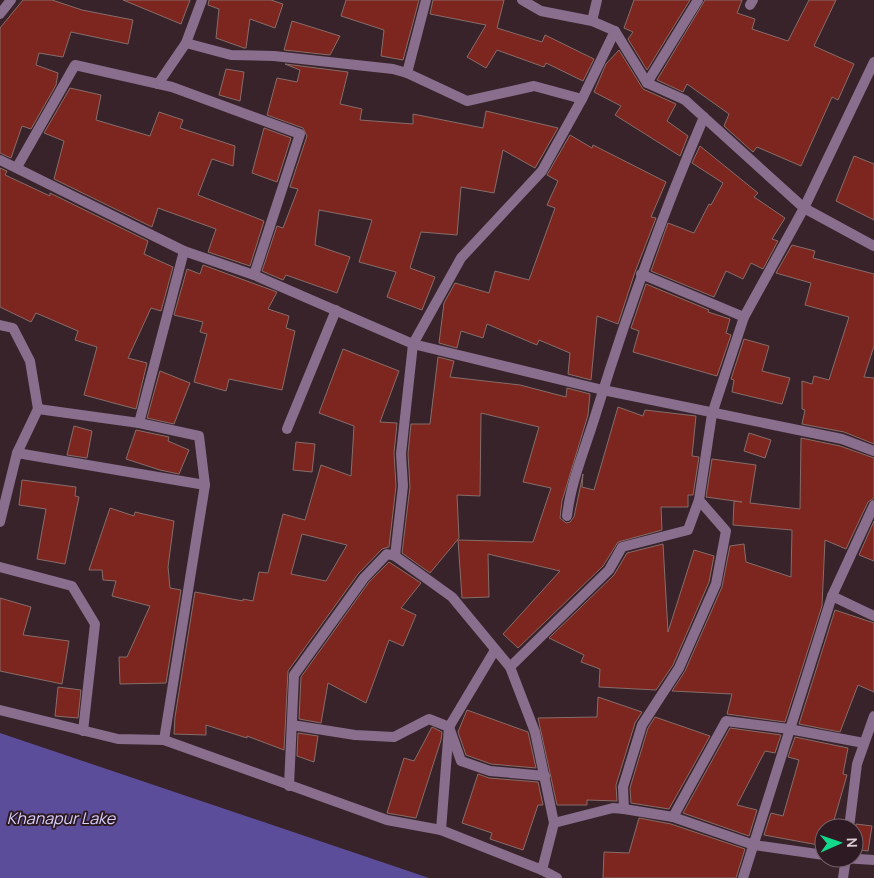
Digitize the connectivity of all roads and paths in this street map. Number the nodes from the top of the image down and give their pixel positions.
1 (11, 0) edge
2 (202, 0) edge
3 (426, 0) edge
4 (522, 0) edge
5 (597, 0) edge
6 (698, 0) edge
7 (0, 14) edge
8 (592, 21) junction
9 (616, 31) junction
10 (186, 44) junction
11 (874, 62) edge
12 (407, 73) junction
13 (647, 83) junction
14 (158, 84) junction
15 (582, 99) junction
16 (704, 117) junction
17 (0, 160) edge
18 (17, 168) junction
19 (804, 208) junction
20 (874, 246) edge
21 (184, 251) junction
22 (641, 274) junction
23 (254, 275) junction
24 (336, 310) junction
25 (744, 317) junction
26 (0, 325) edge
27 (413, 344) junction
28 (603, 390) junction
29 (38, 409) junction
30 (712, 414) junction
31 (139, 423) junction
32 (287, 429) dead end
33 (874, 451) edge
34 (17, 453) junction
35 (205, 485) junction
36 (699, 500) junction
37 (874, 505) edge
38 (566, 516) dead end
39 (0, 522) edge
40 (395, 556) junction
41 (0, 567) edge
42 (832, 596) junction
43 (874, 616) edge
44 (495, 650) junction
45 (510, 667) junction
46 (0, 710) edge
47 (874, 716) edge
48 (292, 725) junction
49 (449, 727) junction
50 (789, 729) junction
51 (83, 731) junction
52 (164, 740) junction
53 (864, 743) junction
54 (545, 776) junction
55 (289, 786) junction
56 (624, 809) junction
57 (673, 817) junction
58 (850, 818) edge
59 (554, 823) junction
60 (441, 830) junction
61 (754, 845) junction
62 (814, 854) edge
63 (542, 870) junction
64 (557, 878) edge
65 (743, 878) edge

1 - 7 street
2 - 10 street
3 - 12 street
4 - 8 street
5 - 8 street
6 - 13 street
8 - 9 street
9 - 13 street
9 - 15 street
10 - 12 street
10 - 14 street
11 - 19 street
12 - 15 street
13 - 16 street
14 - 18 street
14 - 23 street
15 - 27 street
16 - 19 street
16 - 22 street
17 - 18 street
18 - 21 street
19 - 20 street
19 - 25 street
21 - 23 street
21 - 31 street
22 - 25 street
22 - 28 street
23 - 24 street
24 - 27 street
24 - 32 street
25 - 30 street
26 - 29 street
27 - 28 street
27 - 40 street
28 - 30 street
28 - 38 street
29 - 31 street
29 - 34 street
30 - 33 street
30 - 36 street
31 - 35 street
34 - 35 street
34 - 39 street
35 - 52 street
36 - 45 street
36 - 56 street
37 - 42 street
40 - 44 street
40 - 48 street
41 - 51 street
42 - 43 street
42 - 50 street
44 - 45 street
44 - 49 street
45 - 54 street
46 - 51 street
47 - 53 street
48 - 49 street
48 - 55 street
49 - 54 street
49 - 60 street
50 - 53 street
50 - 57 street
50 - 61 street
51 - 52 street
52 - 55 street
53 - 58 street
54 - 59 street
55 - 60 street
56 - 57 street
56 - 59 street
57 - 61 street
59 - 63 street
60 - 63 street
61 - 62 street
61 - 65 street
63 - 64 street

